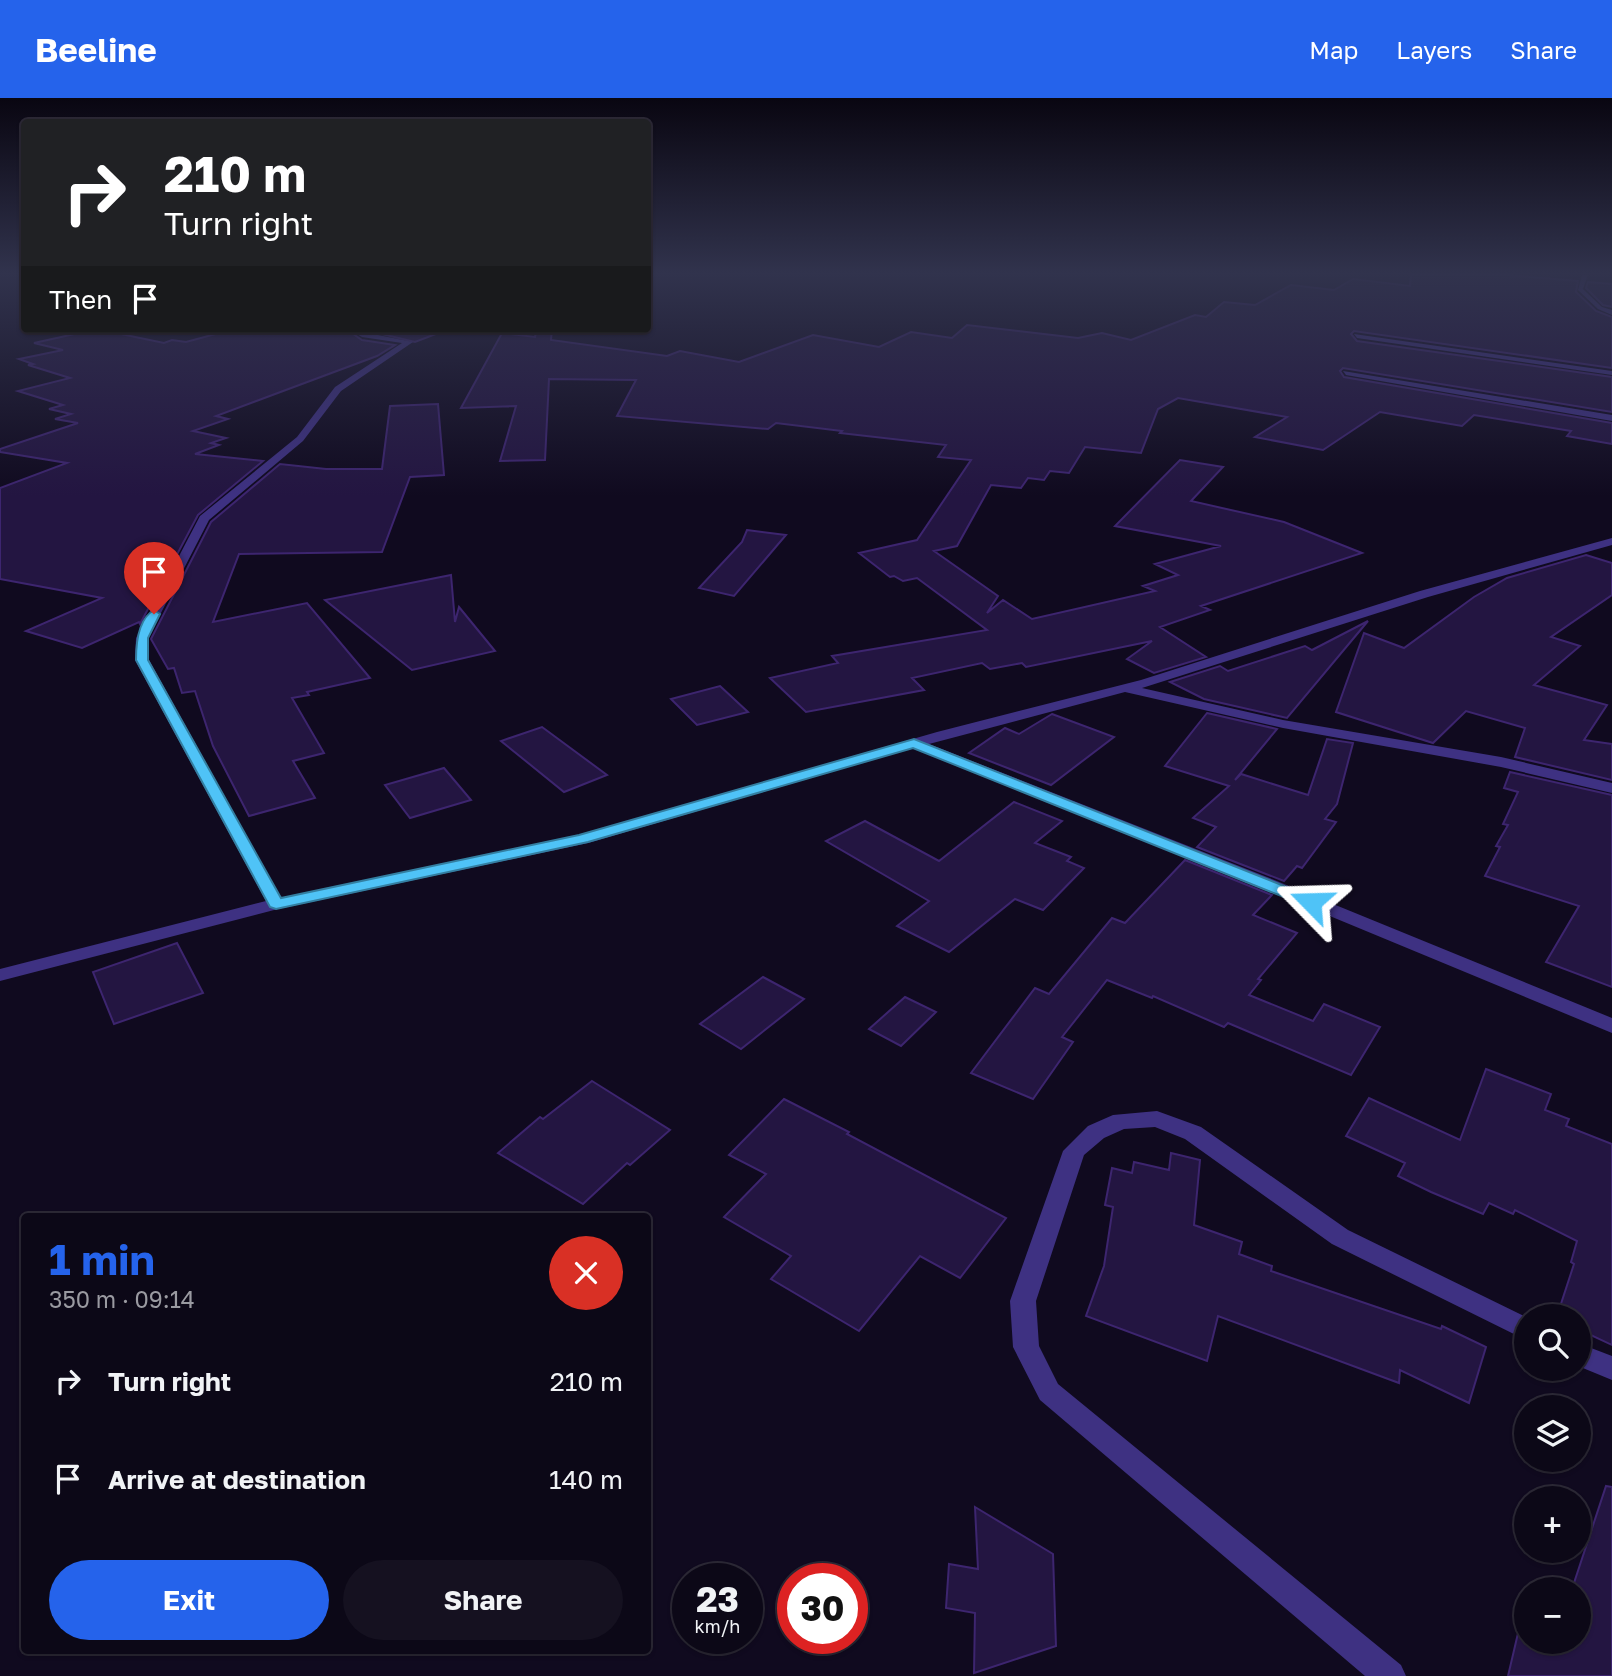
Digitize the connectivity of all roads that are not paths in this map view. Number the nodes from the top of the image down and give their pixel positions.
1 (399, 349) edge
2 (1444, 349) edge
3 (1346, 373) dead end
4 (1612, 373) edge
5 (1612, 418) edge
6 (1612, 541) edge
7 (1124, 688) junction
8 (914, 743) junction
9 (1612, 788) edge
10 (276, 904) junction
11 (0, 975) edge
12 (1612, 1026) edge
13 (1514, 1323) edge
14 (1591, 1359) edge
15 (1612, 1368) edge
16 (1390, 1676) edge

1 - 10 street
2 - 4 street
3 - 5 street
6 - 7 street
7 - 8 street
7 - 9 street
8 - 10 street
8 - 12 street
10 - 11 street
13 - 16 street
14 - 15 street

